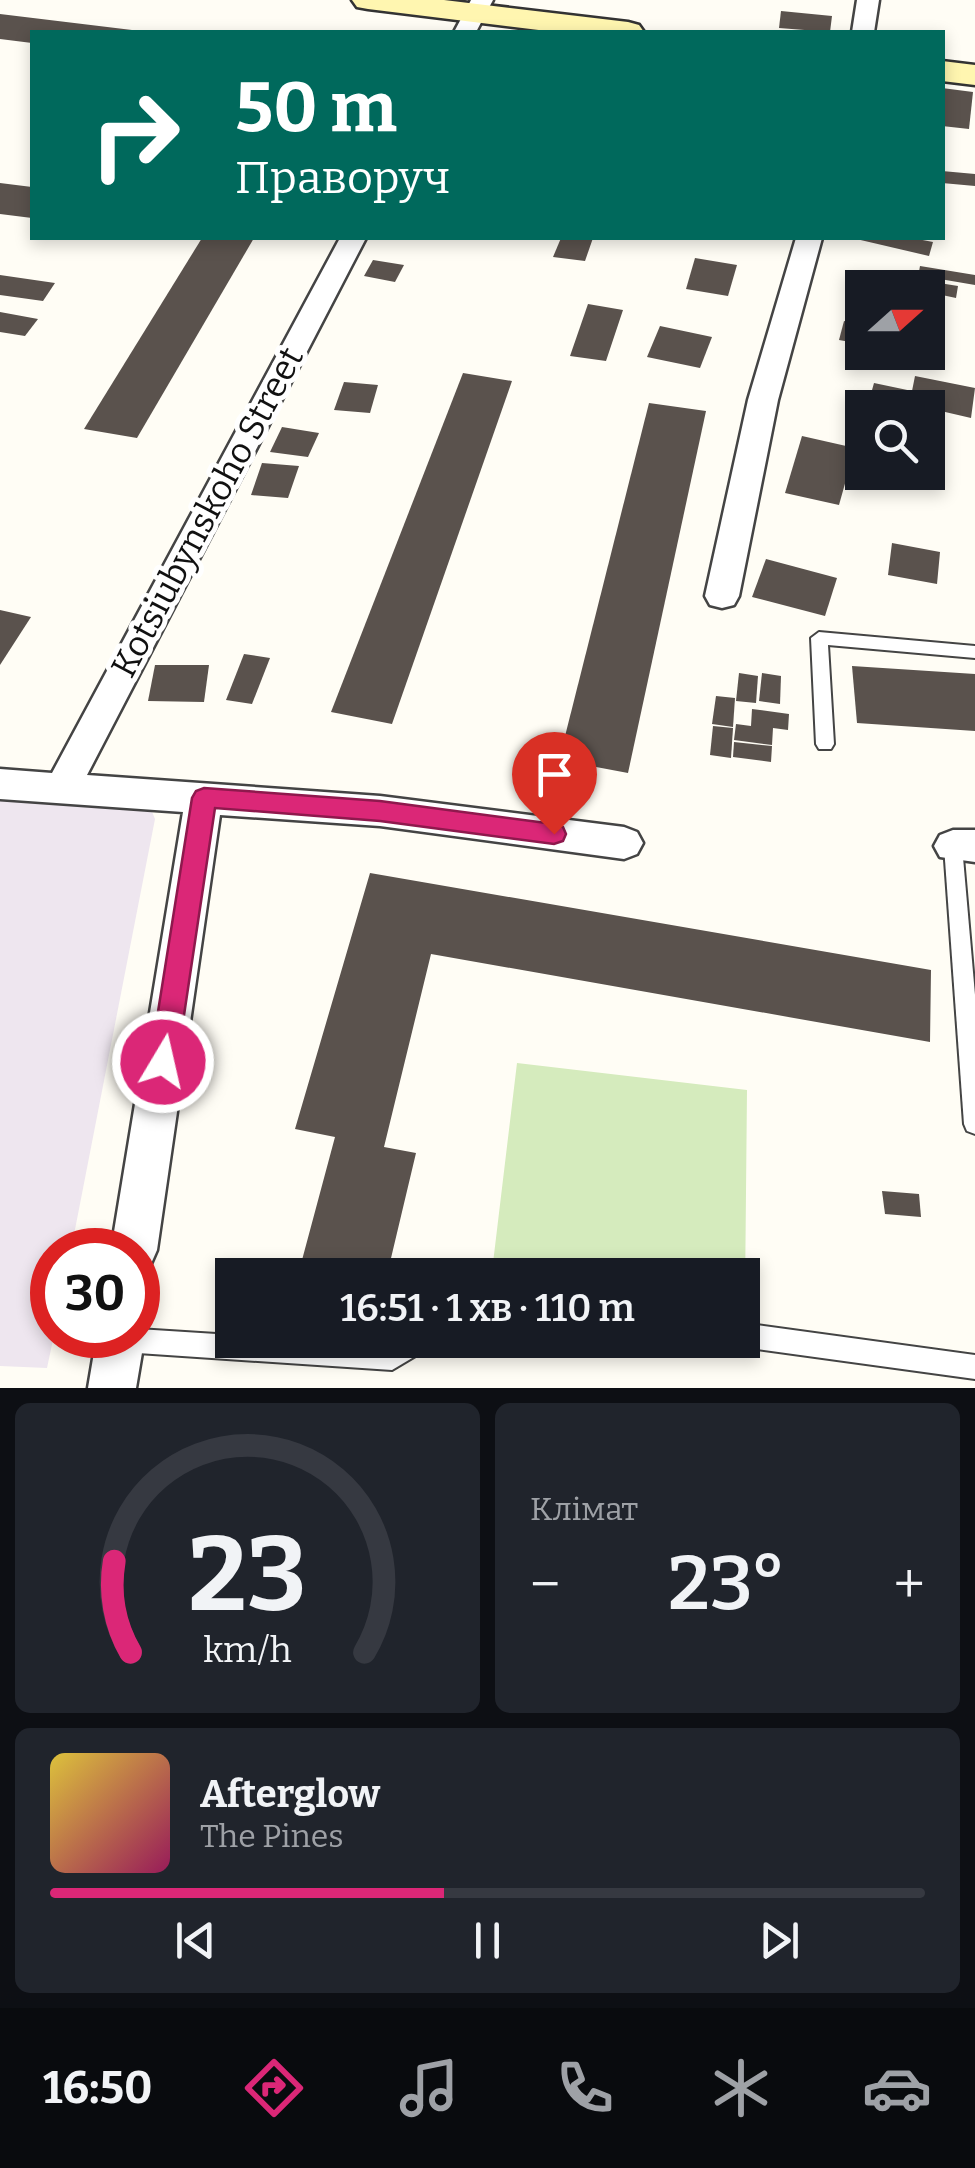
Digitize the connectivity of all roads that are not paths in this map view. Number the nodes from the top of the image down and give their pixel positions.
1 (368, 0) edge
2 (868, 0) edge
3 (474, 15) edge
4 (610, 30) edge
5 (863, 30) edge
6 (945, 71) edge
7 (975, 75) edge
8 (353, 240) edge
9 (808, 240) edge
10 (722, 596) dead end
11 (975, 652) edge
12 (825, 744) dead end
13 (0, 784) edge
14 (62, 788) junction
15 (204, 798) junction
16 (624, 844) dead end
17 (964, 846) edge
18 (975, 1124) edge
19 (137, 1228) edge
20 (760, 1337) edge
21 (160, 1340) edge
22 (215, 1344) edge
23 (117, 1358) edge
24 (975, 1367) edge
25 (112, 1388) edge

1 - 3 street
2 - 5 street
3 - 4 street
6 - 7 street
8 - 14 street, Kotsiubynskoho Street
9 - 10 street
11 - 12 lane
13 - 14 street
14 - 15 street
15 - 16 street
15 - 19 street
17 - 18 lane
20 - 24 lane
21 - 22 lane
23 - 25 street

